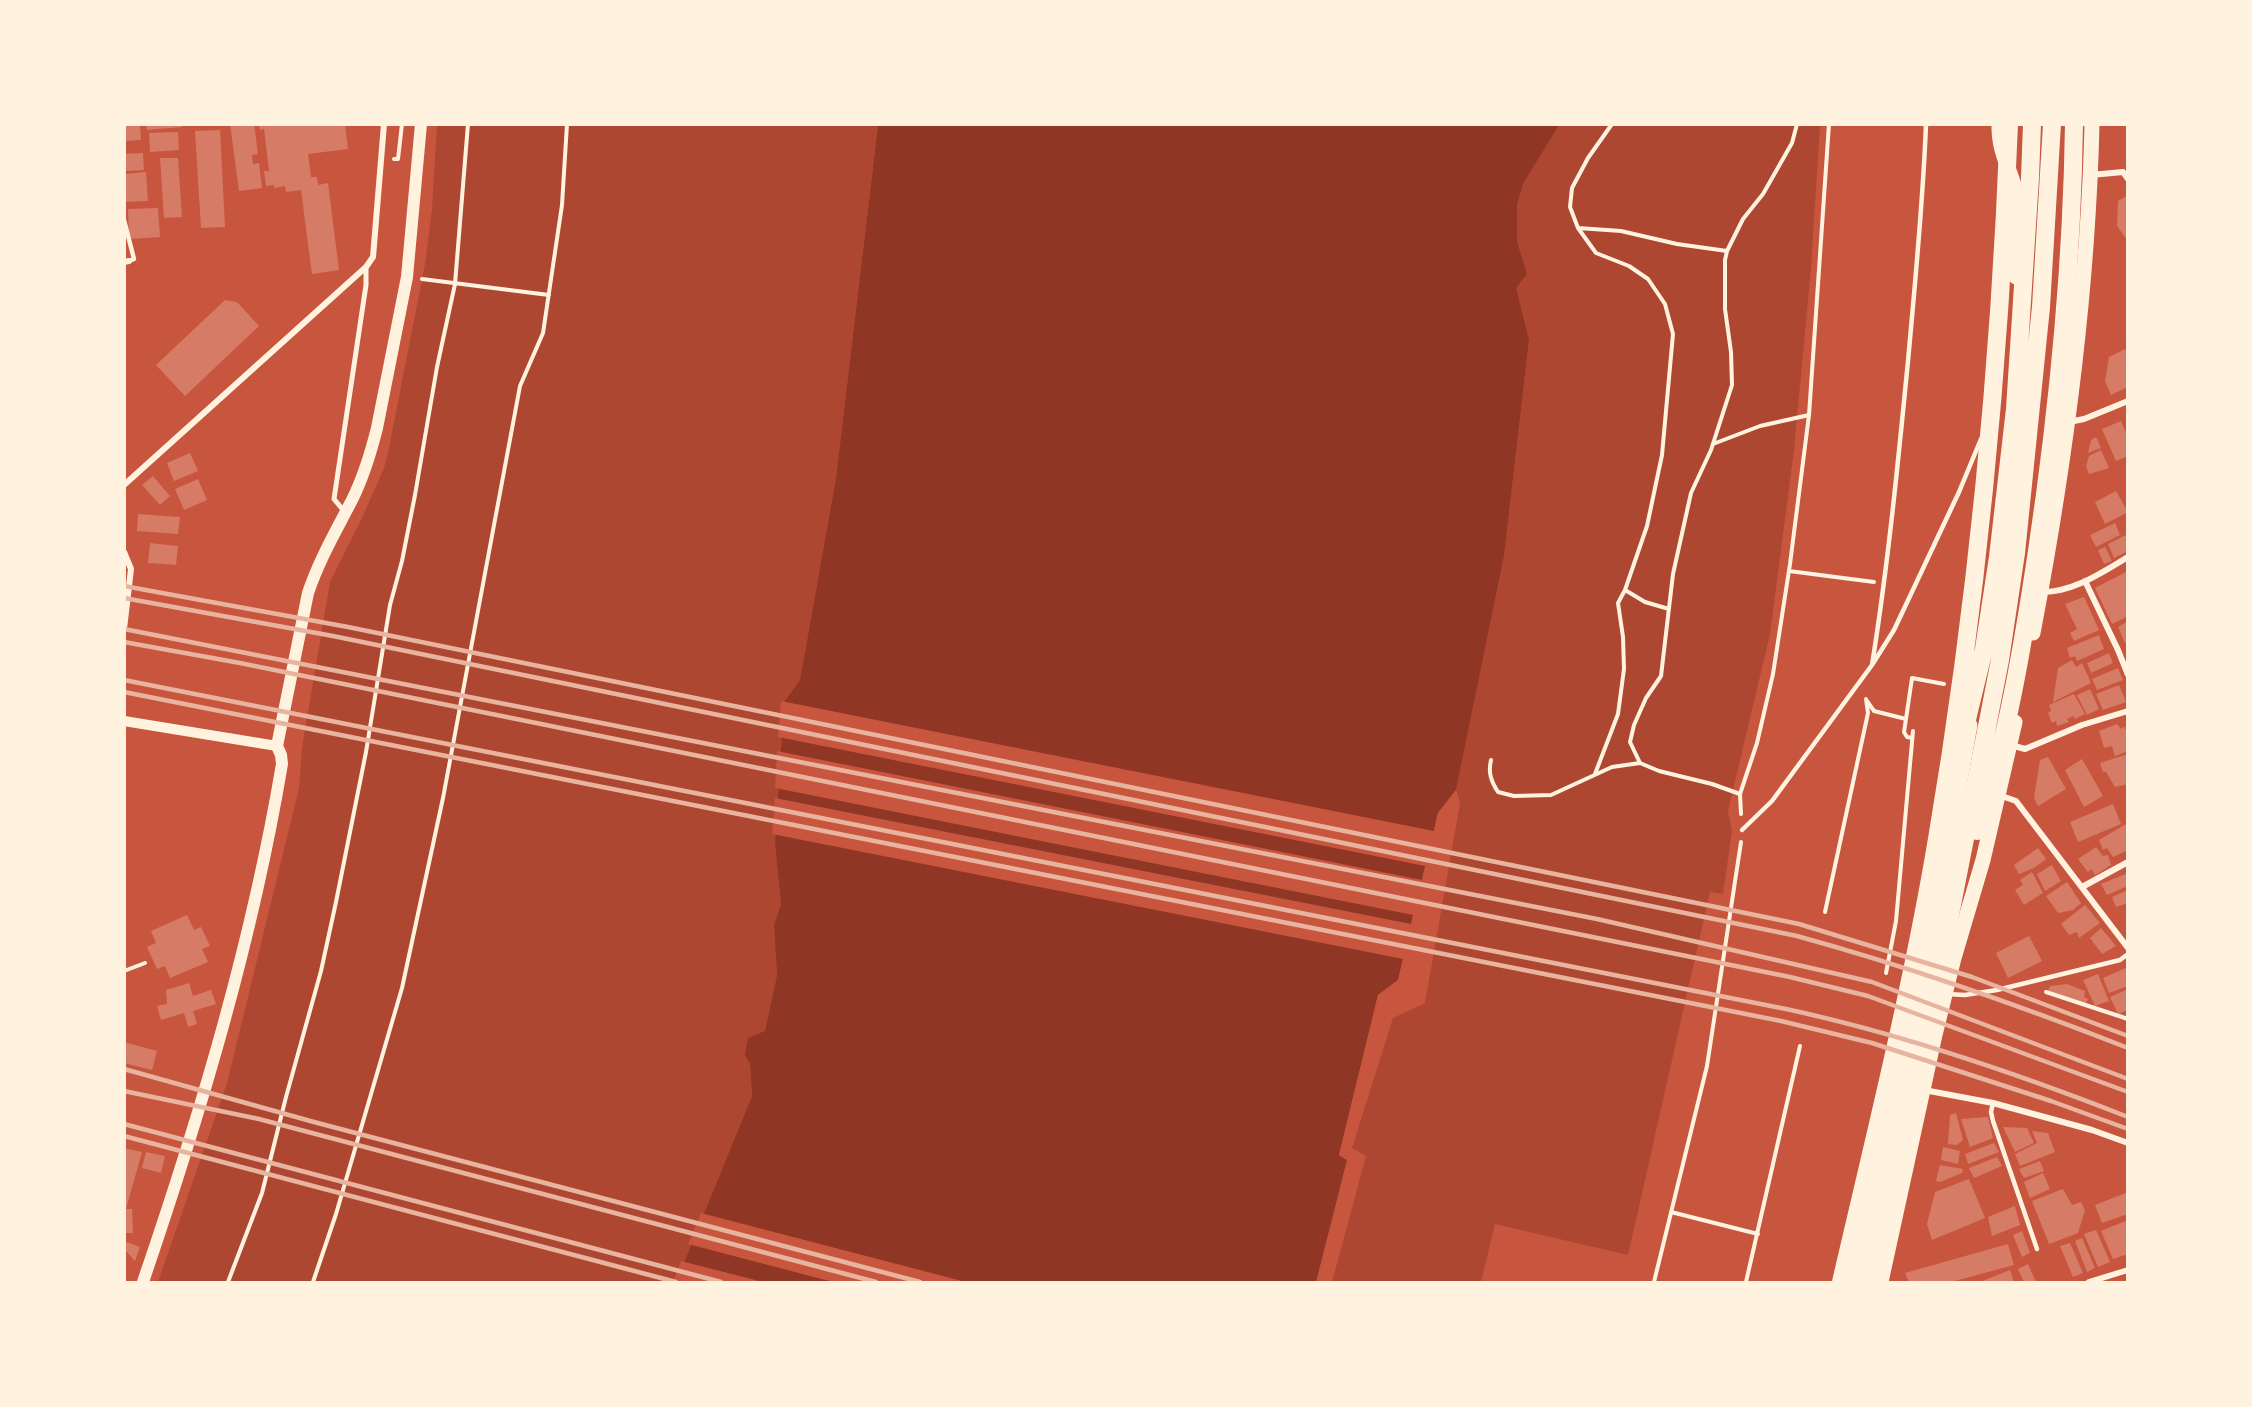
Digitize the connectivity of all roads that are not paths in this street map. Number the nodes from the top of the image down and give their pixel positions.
1 (384, 124) edge
2 (421, 124) edge
3 (1926, 124) edge
4 (1999, 124) edge
5 (2009, 124) edge
6 (2032, 124) edge
7 (2039, 124) edge
8 (2052, 124) edge
9 (2074, 124) edge
10 (2092, 124) edge
11 (2091, 175) junction
12 (2127, 179) edge
13 (124, 220) edge
14 (127, 262) edge
15 (366, 267) junction
16 (2012, 388) junction
17 (1998, 398) dead end
18 (2127, 401) edge
19 (2068, 422) junction
20 (124, 485) edge
21 (344, 512) junction
22 (124, 552) edge
23 (2127, 557) edge
24 (2085, 581) junction
25 (2041, 592) junction
26 (124, 628) edge
27 (1872, 665) junction
28 (2127, 675) edge
29 (2127, 711) edge
30 (124, 721) edge
31 (2011, 745) junction
32 (277, 746) junction
33 (1999, 795) junction
34 (1742, 830) road end
35 (1937, 839) junction
36 (2127, 862) edge
37 (2082, 887) junction
38 (1952, 905) junction
39 (2127, 948) edge
40 (2127, 954) edge
41 (1945, 994) junction
42 (1924, 1090) junction
43 (1993, 1103) junction
44 (2127, 1143) edge
45 (2037, 1249) dead end
46 (2127, 1270) edge
47 (143, 1282) edge
48 (1841, 1282) edge
49 (1852, 1282) edge
50 (1867, 1282) edge
51 (1881, 1282) edge
52 (2089, 1282) edge

1 - 15 street
2 - 21 main road
3 - 27 lane
4 - 16 main road
5 - 35 highway
6 - 35 highway
7 - 16 main road
8 - 38 highway
9 - 38 highway
10 - 11 main road
11 - 12 street
11 - 19 main road
13 - 14 lane
15 - 20 street
15 - 21 street
16 - 49 main road
17 - 27 lane
18 - 19 street
19 - 25 main road
21 - 32 main road
22 - 26 street
23 - 24 street
24 - 25 street
24 - 28 street
25 - 31 main road
27 - 34 lane
29 - 31 street
30 - 32 street
31 - 33 main road
32 - 47 main road
33 - 37 street
33 - 41 main road
35 - 48 highway
36 - 37 street
37 - 39 street
38 - 50 highway
40 - 41 lane
41 - 42 main road
42 - 43 street
42 - 51 main road
43 - 44 street
43 - 45 lane
46 - 52 street

